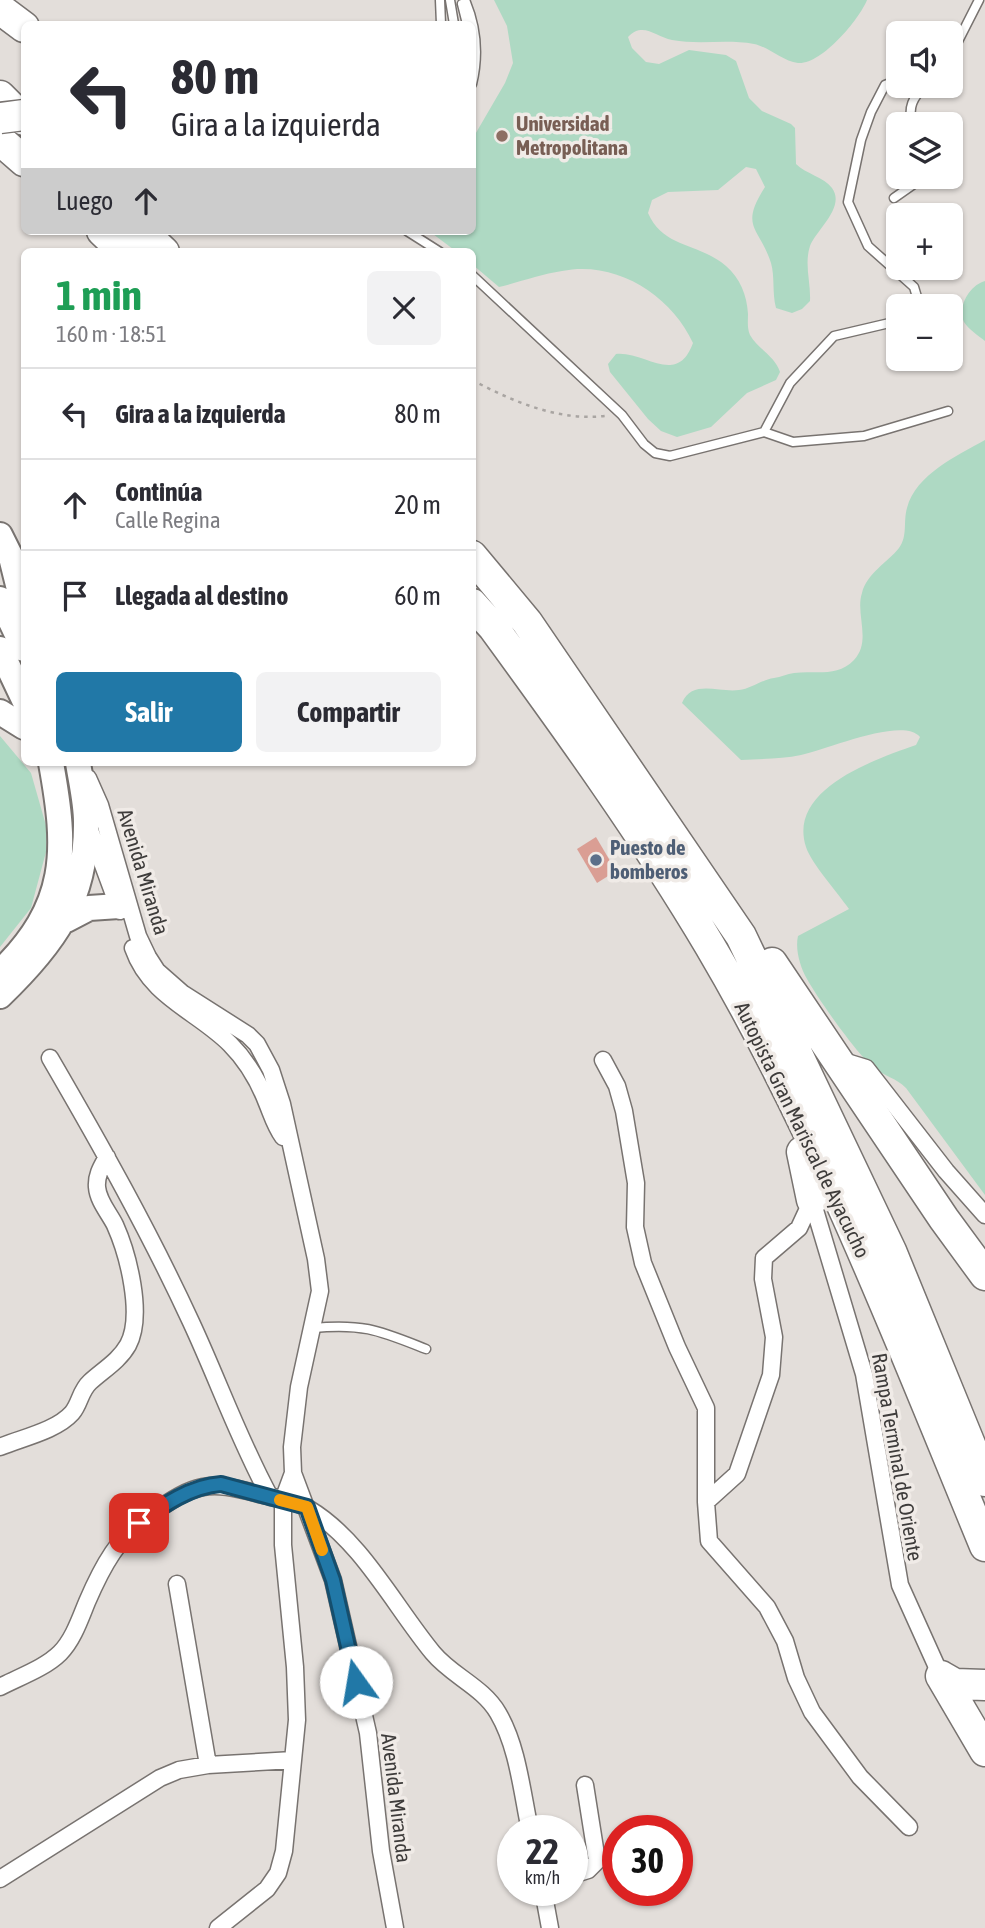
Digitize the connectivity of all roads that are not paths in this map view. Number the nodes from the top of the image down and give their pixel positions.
1 (440, 0) edge
2 (450, 0) edge
3 (463, 0) edge
4 (979, 0) edge
5 (0, 9) edge
6 (442, 21) edge
7 (454, 21) edge
8 (466, 21) edge
9 (473, 21) edge
10 (21, 25) edge
11 (963, 33) edge
12 (886, 85) edge
13 (0, 96) edge
14 (21, 115) edge
15 (0, 118) edge
16 (21, 118) edge
17 (0, 140) edge
18 (21, 158) edge
19 (907, 189) edge
20 (894, 198) dead end
21 (106, 235) edge
22 (146, 235) edge
23 (413, 235) edge
24 (120, 248) edge
25 (160, 248) edge
26 (434, 248) edge
27 (476, 279) edge
28 (917, 294) edge
29 (886, 324) edge
30 (948, 411) dead end
31 (764, 432) junction
32 (0, 535) edge
33 (476, 561) edge
34 (21, 597) edge
35 (0, 599) edge
36 (476, 608) edge
37 (21, 643) edge
38 (0, 649) edge
39 (21, 694) edge
40 (0, 712) edge
41 (21, 725) edge
42 (52, 766) edge
43 (60, 766) edge
44 (80, 766) edge
45 (81, 766) edge
46 (86, 819) junction
47 (685, 854) junction
48 (119, 906) junction
49 (66, 920) junction
50 (0, 972) edge
51 (0, 996) edge
52 (50, 1058) dead end
53 (838, 1059) junction
54 (603, 1060) dead end
55 (791, 1097) junction
56 (290, 1147) junction
57 (107, 1157) junction
58 (812, 1200) junction
59 (985, 1214) edge
60 (985, 1275) edge
61 (313, 1328) junction
62 (426, 1349) dead end
63 (0, 1447) edge
64 (293, 1473) junction
65 (985, 1481) edge
66 (276, 1498) junction
67 (706, 1502) junction
68 (307, 1507) junction
69 (985, 1546) edge
70 (177, 1584) dead end
71 (941, 1676) junction
72 (985, 1685) edge
73 (0, 1687) edge
74 (985, 1709) edge
75 (982, 1745) edge
76 (293, 1760) junction
77 (208, 1765) junction
78 (585, 1785) dead end
79 (527, 1815) edge
80 (909, 1827) dead end
81 (588, 1870) edge
82 (0, 1879) edge
83 (546, 1906) edge
84 (218, 1928) edge
85 (395, 1928) edge
86 (550, 1928) edge

1 - 6 lane
2 - 7 lane
3 - 8 lane
3 - 9 lane
4 - 11 lane
5 - 10 highway
12 - 28 lane
13 - 14 highway
15 - 16 highway, bridge
17 - 18 highway
19 - 20 lane
21 - 24 highway
22 - 25 highway
23 - 26 lane
27 - 31 lane
29 - 31 lane
30 - 31 lane
32 - 34 main road
33 - 47 highway, Autopista Gran Mariscal de Ayacucho
35 - 37 main road
36 - 55 highway, Autopista Gran Mariscal de Ayacucho
38 - 39 main road
40 - 41 main road
42 - 50 main road
43 - 46 main road
44 - 46 main road
45 - 56 street, Avenida Miranda
46 - 48 street, Avenida Miranda
46 - 49 main road
47 - 53 highway
47 - 65 highway, Autopista Gran Mariscal de Ayacucho
48 - 49 main road
48 - 56 street, Avenida Miranda
49 - 51 main road
52 - 57 street
53 - 59 street
53 - 60 highway
54 - 67 street
55 - 58 highway
55 - 69 highway, Autopista Gran Mariscal de Ayacucho
56 - 61 street, Avenida Miranda
57 - 63 street
57 - 66 street
58 - 67 street
58 - 71 street, Rampa Terminal de Oriente
61 - 62 lane
61 - 64 street, Avenida Miranda
64 - 66 street, Avenida Miranda
64 - 68 street, Avenida Miranda
66 - 68 street
66 - 73 street
66 - 76 street, Avenida Miranda
67 - 80 street
68 - 79 street
68 - 85 street, Avenida Miranda
70 - 77 street
71 - 72 highway
71 - 75 highway
74 - 75 highway
76 - 77 street
76 - 84 street, Avenida Miranda
77 - 82 street
78 - 81 street
83 - 86 street

